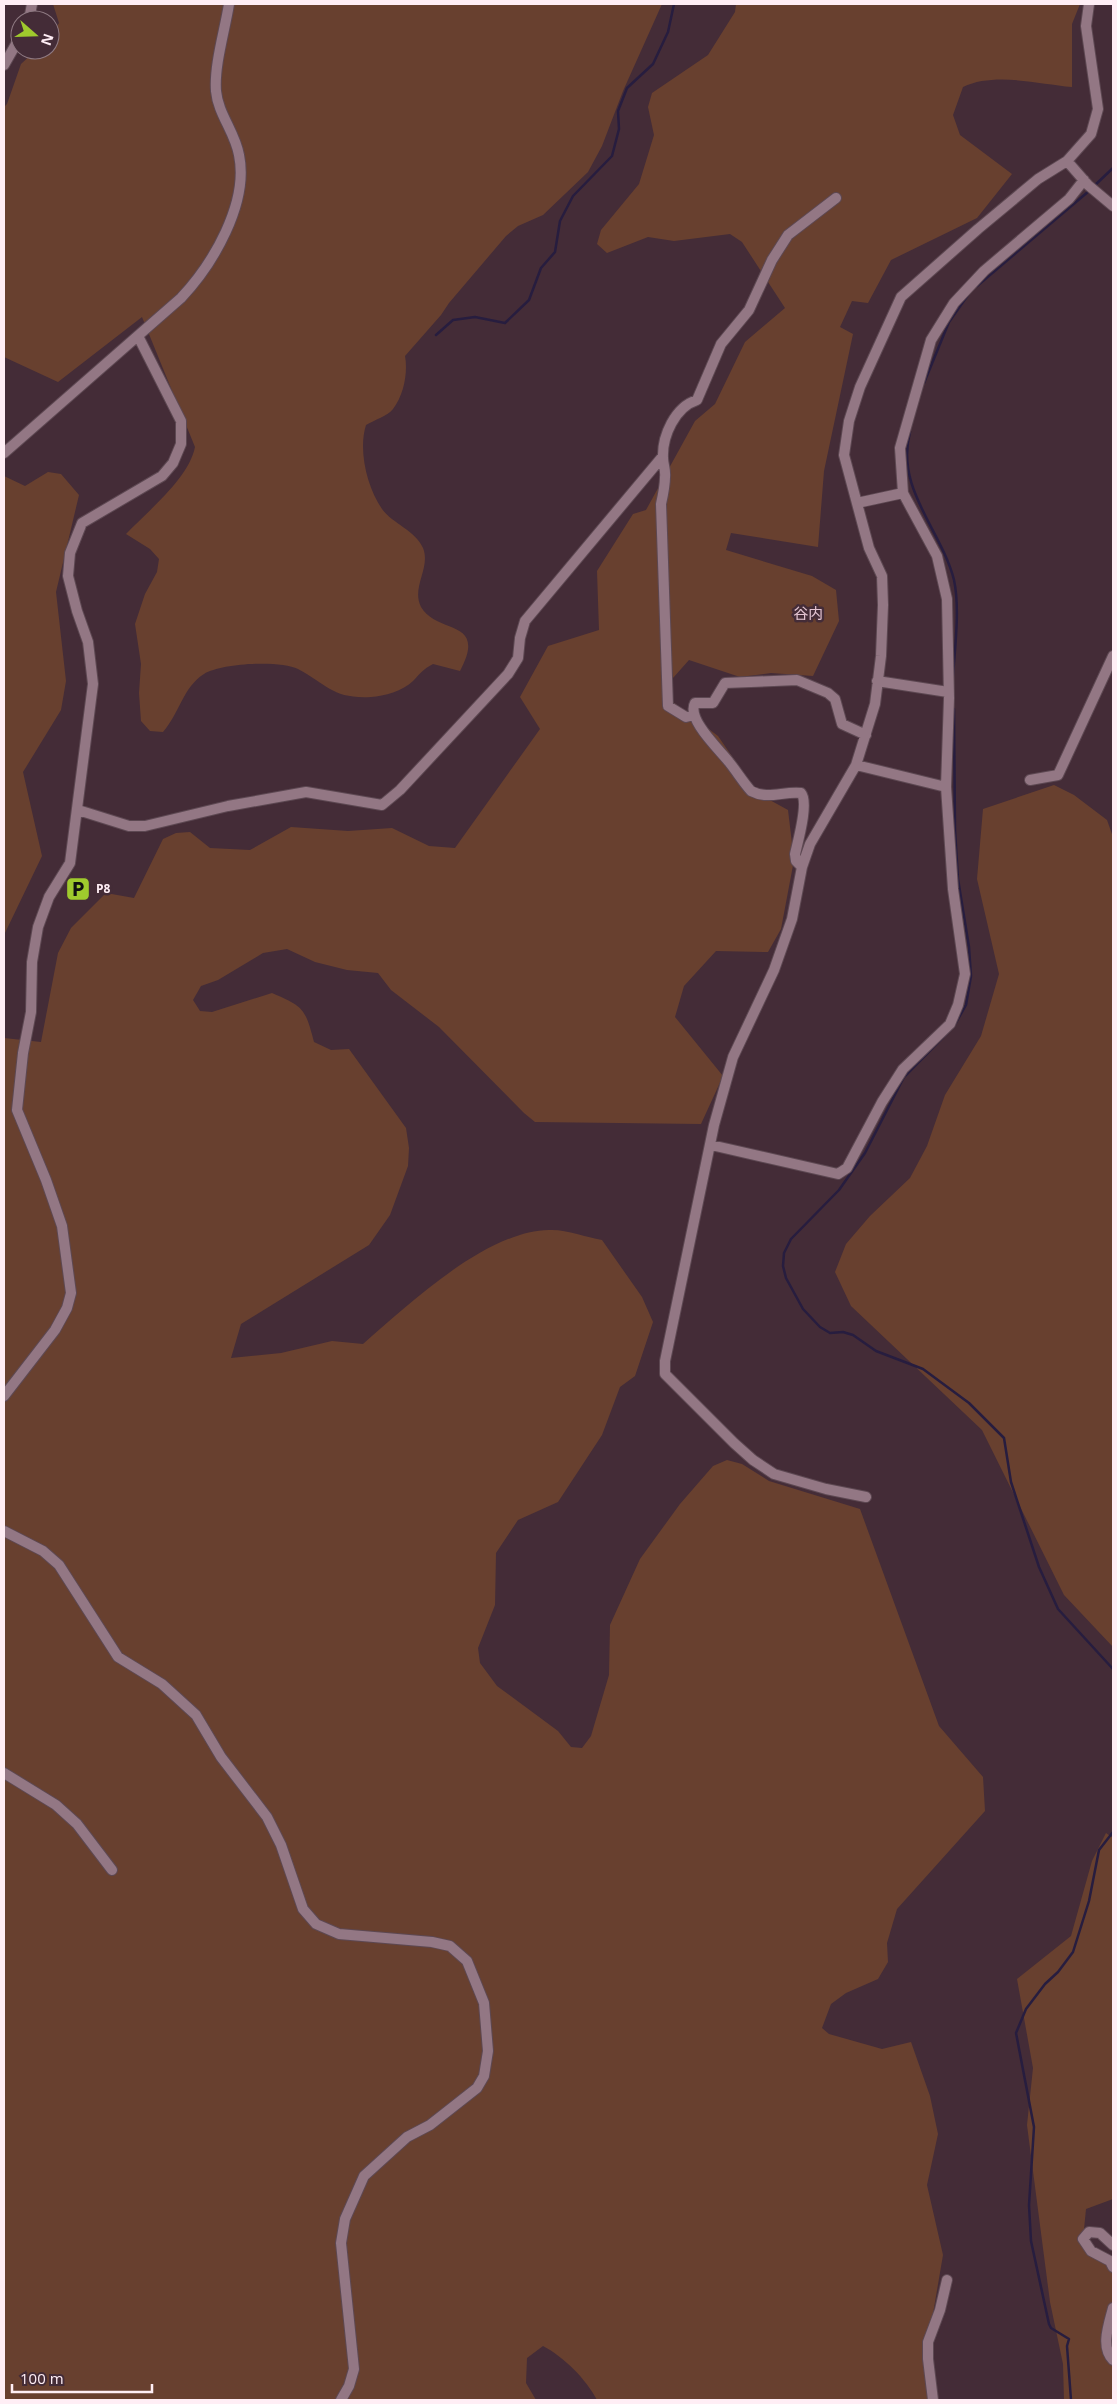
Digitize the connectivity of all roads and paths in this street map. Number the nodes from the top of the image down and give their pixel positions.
1 (229, 4) edge
2 (1089, 4) edge
3 (1067, 161) junction
4 (1086, 182) junction
5 (836, 198) dead end
6 (1109, 203) edge
7 (138, 336) junction
8 (4, 452) edge
9 (663, 456) junction
10 (904, 493) junction
11 (857, 502) junction
12 (1113, 656) edge
13 (878, 681) junction
14 (948, 692) junction
15 (694, 715) junction
16 (866, 735) junction
17 (856, 765) junction
18 (1030, 780) dead end
19 (946, 787) junction
20 (78, 810) junction
21 (802, 867) junction
22 (711, 1145) junction
23 (4, 1396) edge
24 (866, 1497) dead end
25 (4, 1531) edge
26 (4, 1774) edge
27 (112, 1870) dead end
28 (1113, 2245) edge
29 (1113, 2267) edge
30 (947, 2280) dead end
31 (1113, 2308) edge
32 (1113, 2360) edge
33 (340, 2400) edge
34 (933, 2400) edge

1 - 7 street
2 - 3 street
3 - 4 street
3 - 11 street
4 - 6 street
4 - 10 street
5 - 9 street
7 - 8 street
7 - 20 street
9 - 15 street
9 - 20 street
10 - 11 street
10 - 14 street
11 - 13 street
12 - 18 street
13 - 14 street
13 - 16 street
14 - 19 street
15 - 16 street
15 - 21 street
16 - 17 street
17 - 19 street
17 - 21 street
19 - 22 street
20 - 23 street
21 - 22 street
22 - 24 street
25 - 33 street
26 - 27 street
28 - 29 street
30 - 34 street
31 - 32 street

